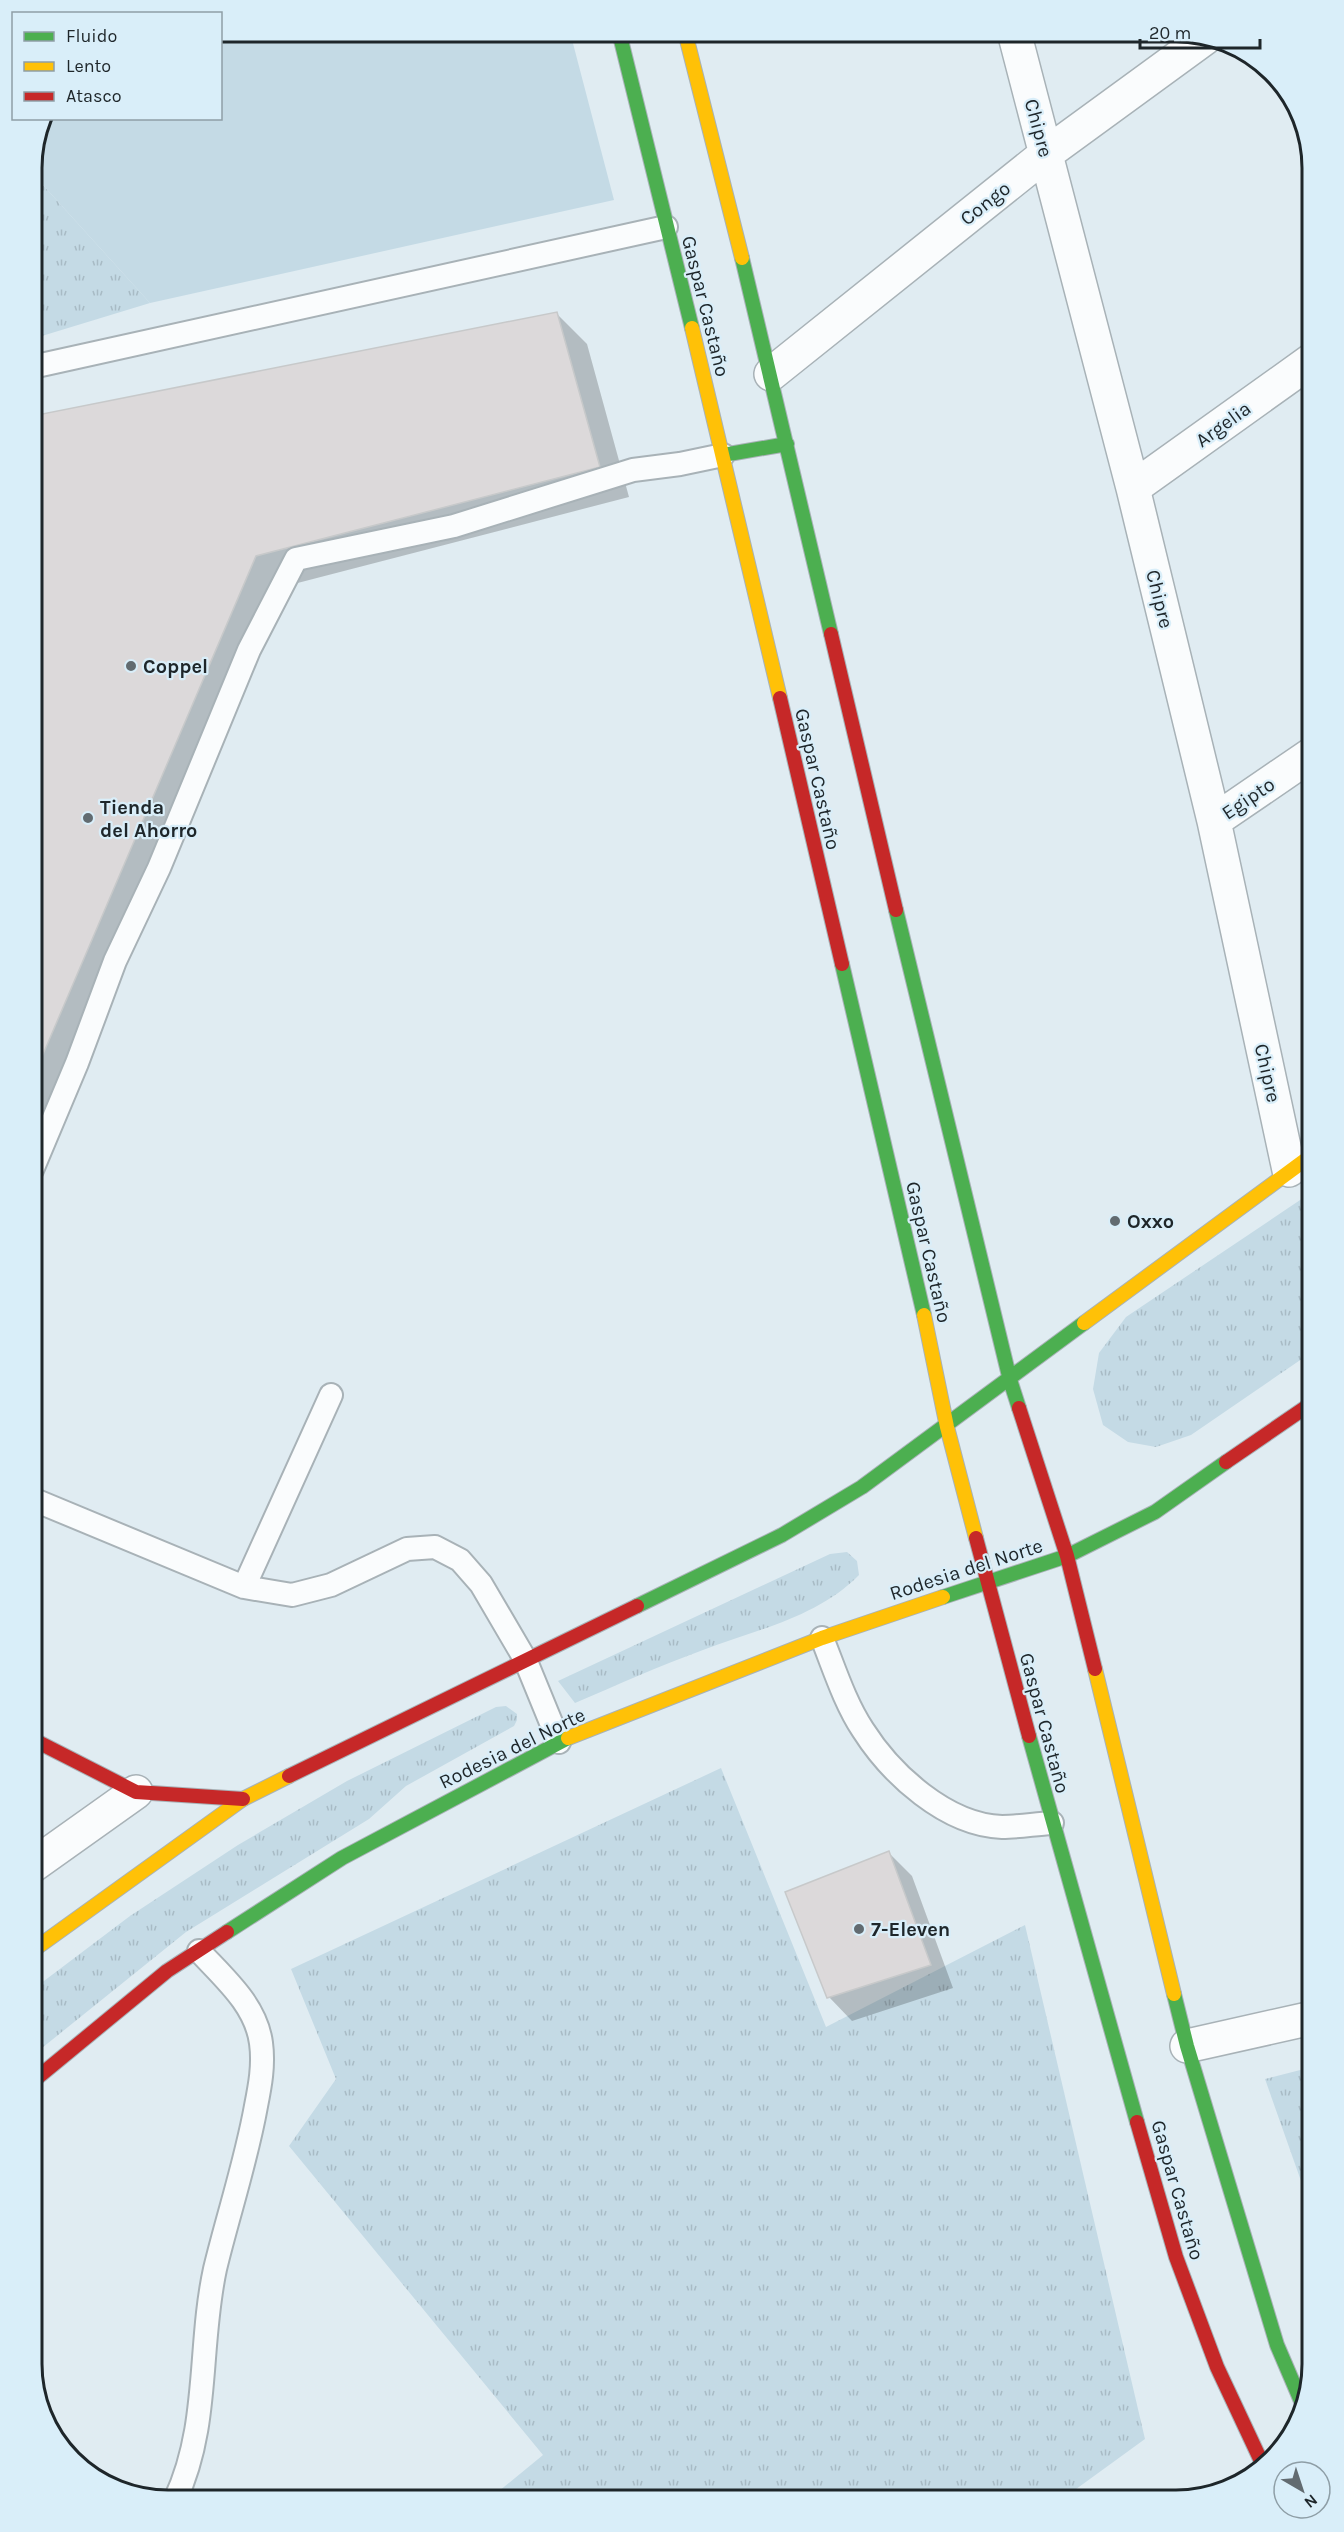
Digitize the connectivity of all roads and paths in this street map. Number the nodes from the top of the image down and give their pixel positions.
1 (621, 42) edge
2 (687, 42) edge
3 (1017, 42) edge
4 (1197, 43) edge
5 (1046, 154) junction
6 (666, 226) junction
7 (42, 365) edge
8 (1302, 367) edge
9 (771, 374) junction
10 (787, 444) junction
11 (723, 455) junction
12 (1133, 488) junction
13 (1302, 761) edge
14 (1214, 821) junction
15 (42, 1146) edge
16 (1301, 1163) edge
17 (1010, 1380) junction
18 (331, 1395) dead end
19 (1302, 1410) edge
20 (947, 1426) junction
21 (42, 1503) edge
22 (1067, 1556) junction
23 (988, 1581) junction
24 (244, 1587) junction
25 (822, 1638) junction
26 (525, 1659) junction
27 (560, 1742) junction
28 (42, 1744) edge
29 (136, 1792) junction
30 (243, 1799) junction
31 (1052, 1823) junction
32 (42, 1859) edge
33 (42, 1944) edge
34 (199, 1951) junction
35 (1302, 2020) edge
36 (1186, 2046) junction
37 (42, 2074) edge
38 (1298, 2395) edge
39 (1260, 2458) edge
40 (180, 2490) edge

1 - 6 main road, Gaspar Castaño
2 - 9 main road
3 - 5 street, Chipre
4 - 5 street, Congo
5 - 9 street, Congo
5 - 12 street, Chipre
6 - 7 lane
6 - 11 main road, Gaspar Castaño
8 - 12 street, Argelia
9 - 10 main road
10 - 11 main road
10 - 17 main road
11 - 15 lane
11 - 20 main road, Gaspar Castaño
12 - 14 street, Chipre
13 - 14 street, Egipto
14 - 16 street, Chipre
16 - 17 main road
17 - 20 main road
17 - 22 main road
18 - 24 lane
19 - 22 main road, Rodesia del Norte
20 - 23 main road, Gaspar Castaño
20 - 26 main road
21 - 24 lane
22 - 23 main road, Rodesia del Norte
22 - 36 main road
23 - 25 main road, Rodesia del Norte
23 - 31 main road, Gaspar Castaño
24 - 26 lane
25 - 27 main road, Rodesia del Norte
25 - 31 lane
26 - 27 lane
26 - 30 main road
27 - 34 main road, Rodesia del Norte
28 - 29 main road
29 - 30 main road
29 - 32 street
30 - 33 main road
31 - 39 main road, Gaspar Castaño
34 - 37 main road, Rodesia del Norte
34 - 40 lane
35 - 36 street
36 - 38 main road

